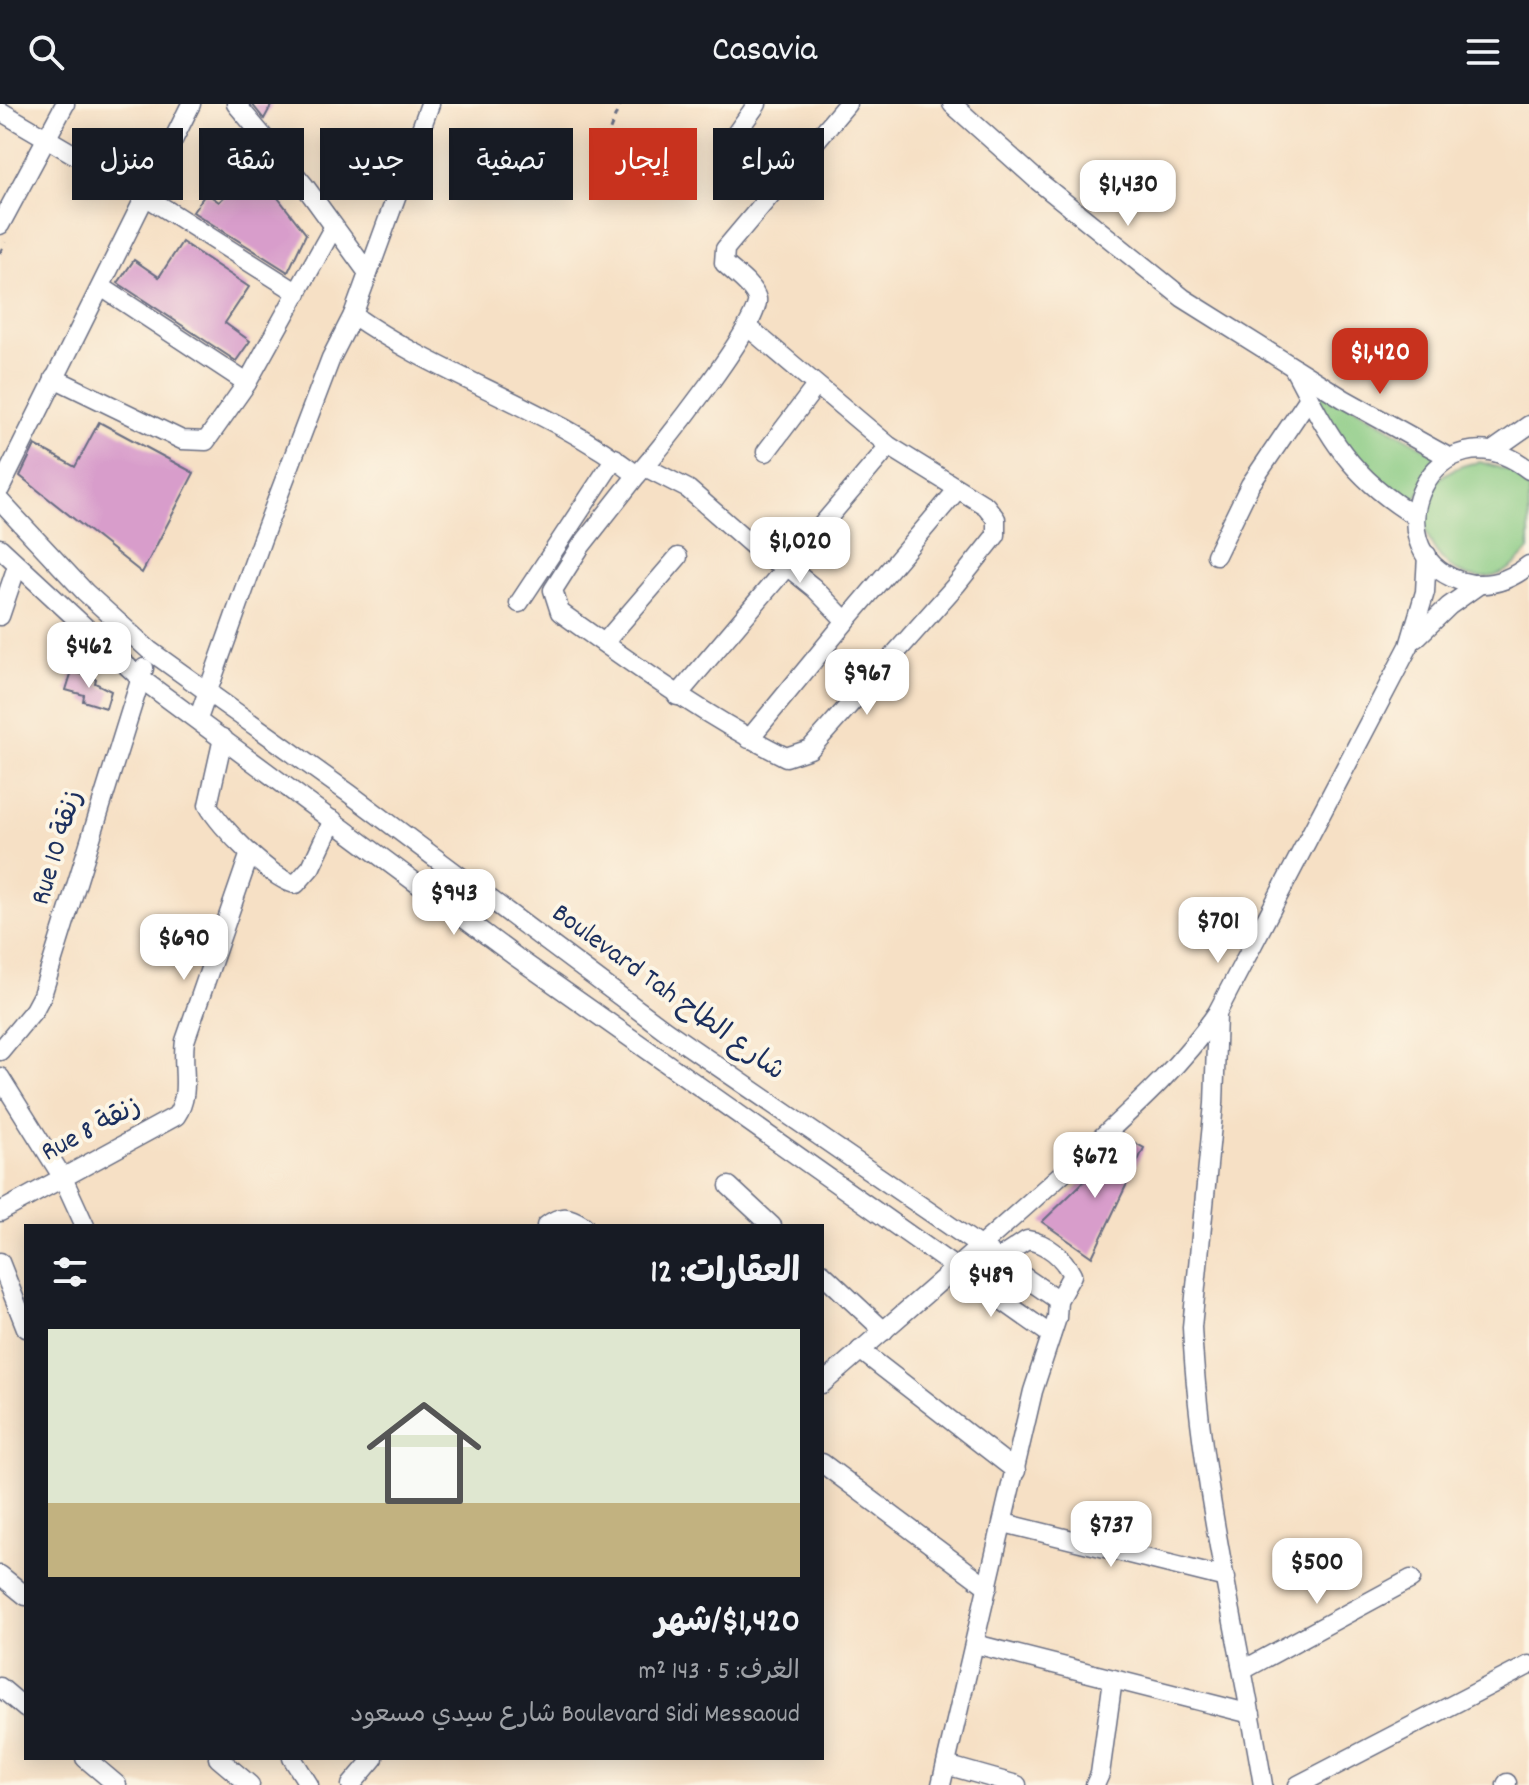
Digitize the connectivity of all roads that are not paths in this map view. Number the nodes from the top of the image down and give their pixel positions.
1 (65, 104) edge
2 (191, 104) edge
3 (236, 104) edge
4 (430, 104) edge
5 (757, 104) edge
6 (847, 104) edge
7 (952, 104) edge
8 (0, 111) edge
9 (179, 128) edge
10 (740, 128) edge
11 (47, 138) junction
12 (72, 153) edge
13 (143, 200) edge
14 (151, 200) edge
15 (0, 225) edge
16 (333, 228) junction
17 (368, 273) junction
18 (103, 288) junction
19 (298, 293) junction
20 (353, 315) junction
21 (748, 327) junction
22 (1292, 367) junction
23 (54, 378) junction
24 (247, 383) junction
25 (816, 386) junction
26 (1309, 398) junction
27 (1529, 425) edge
28 (889, 446) junction
29 (1492, 451) junction
30 (766, 452) dead end
31 (615, 458) junction
32 (1450, 458) junction
33 (1529, 470) edge
34 (641, 471) junction
35 (0, 489) edge
36 (958, 489) junction
37 (0, 501) edge
38 (1415, 516) junction
39 (0, 548) edge
40 (1216, 555) dead end
41 (1427, 555) junction
42 (678, 557) dead end
43 (17, 566) junction
44 (788, 567) junction
45 (1525, 574) edge
46 (1480, 584) junction
47 (519, 603) dead end
48 (0, 616) edge
49 (846, 621) junction
50 (604, 643) junction
51 (1409, 646) junction
52 (149, 650) junction
53 (140, 678) junction
54 (208, 694) junction
55 (677, 696) junction
56 (198, 719) junction
57 (223, 738) junction
58 (749, 739) junction
59 (333, 820) junction
60 (250, 853) junction
61 (1217, 1013) junction
62 (0, 1051) edge
63 (0, 1077) edge
64 (63, 1178) junction
65 (729, 1186) dead end
66 (0, 1212) edge
67 (84, 1224) edge
68 (549, 1224) edge
69 (579, 1224) edge
70 (770, 1224) edge
71 (981, 1248) junction
72 (997, 1260) junction
73 (956, 1268) junction
74 (2, 1270) edge
75 (824, 1275) edge
76 (1058, 1300) junction
77 (24, 1323) edge
78 (884, 1331) junction
79 (1051, 1335) junction
80 (860, 1350) junction
81 (824, 1382) edge
82 (824, 1464) edge
83 (1016, 1471) junction
84 (1004, 1523) junction
85 (0, 1575) edge
86 (1226, 1578) junction
87 (1411, 1579) dead end
88 (988, 1587) junction
89 (24, 1594) edge
90 (975, 1644) junction
91 (1529, 1665) edge
92 (1243, 1670) junction
93 (1113, 1679) junction
94 (0, 1687) edge
95 (24, 1707) edge
96 (1251, 1714) junction
97 (87, 1760) edge
98 (220, 1760) edge
99 (293, 1760) edge
100 (372, 1760) edge
101 (946, 1765) junction
102 (117, 1785) edge
103 (250, 1785) edge
104 (309, 1785) edge
105 (351, 1785) edge
106 (941, 1785) edge
107 (1017, 1785) edge
108 (1095, 1785) edge
109 (1263, 1785) edge
110 (1298, 1785) edge

1 - 11 street
2 - 9 street
3 - 16 street
4 - 17 street
5 - 10 street
6 - 21 street
7 - 22 street
8 - 11 street
11 - 12 street
11 - 15 street
13 - 18 street
14 - 19 street
16 - 17 street
16 - 19 street
17 - 20 street
18 - 23 street
18 - 24 street
19 - 24 street
20 - 31 street
20 - 54 street
21 - 25 street
21 - 34 street
22 - 26 street
22 - 32 street
23 - 24 street
23 - 35 street
25 - 28 street
25 - 30 street
26 - 38 street
26 - 40 street
27 - 29 street
28 - 36 street
28 - 44 street
29 - 32 street
29 - 33 street
31 - 34 street
31 - 47 street
32 - 38 street
34 - 44 street
34 - 50 street
36 - 49 street
36 - 58 street
37 - 52 street, Boulevard Tah شارع الطاح
38 - 41 street
39 - 43 street, Boulevard Tah شارع الطاح
41 - 46 street
41 - 51 street
42 - 50 street
43 - 48 street
43 - 53 street, Boulevard Tah شارع الطاح
44 - 49 street
44 - 55 street
45 - 46 street
46 - 51 street
49 - 58 street
50 - 55 street
51 - 61 street
52 - 53 street, Rue 10 زنقة
52 - 54 street, Boulevard Tah شارع الطاح
53 - 56 street, Boulevard Tah شارع الطاح
53 - 62 street, Rue 10 زنقة
54 - 56 street
54 - 71 street, Boulevard Tah شارع الطاح
55 - 58 street
56 - 57 street, Boulevard Tah شارع الطاح
57 - 59 street, Boulevard Tah شارع الطاح
57 - 60 street
59 - 60 street
59 - 73 street, Boulevard Tah شارع الطاح
60 - 64 street, Rue 8 زنقة
61 - 71 street
61 - 86 street
63 - 64 street
64 - 66 street, Rue 8 زنقة
64 - 67 street
65 - 70 street
68 - 69 street
71 - 72 street, Boulevard Tah شارع الطاح
71 - 73 street
72 - 76 street, Boulevard Tah شارع الطاح
72 - 76 street
73 - 78 street
73 - 79 street, Boulevard Tah شارع الطاح
74 - 77 street
75 - 78 street
76 - 79 street
78 - 80 street
79 - 83 street
80 - 81 street
80 - 83 street
82 - 88 street
83 - 84 street
84 - 86 street
84 - 88 street
85 - 89 street
86 - 92 street
87 - 92 street
88 - 90 street
90 - 93 street
90 - 101 street
91 - 110 street
92 - 96 street
93 - 96 street
93 - 108 street
94 - 95 street
96 - 109 street
97 - 102 street
98 - 103 street
99 - 104 street
100 - 105 street
101 - 106 street
101 - 107 street

